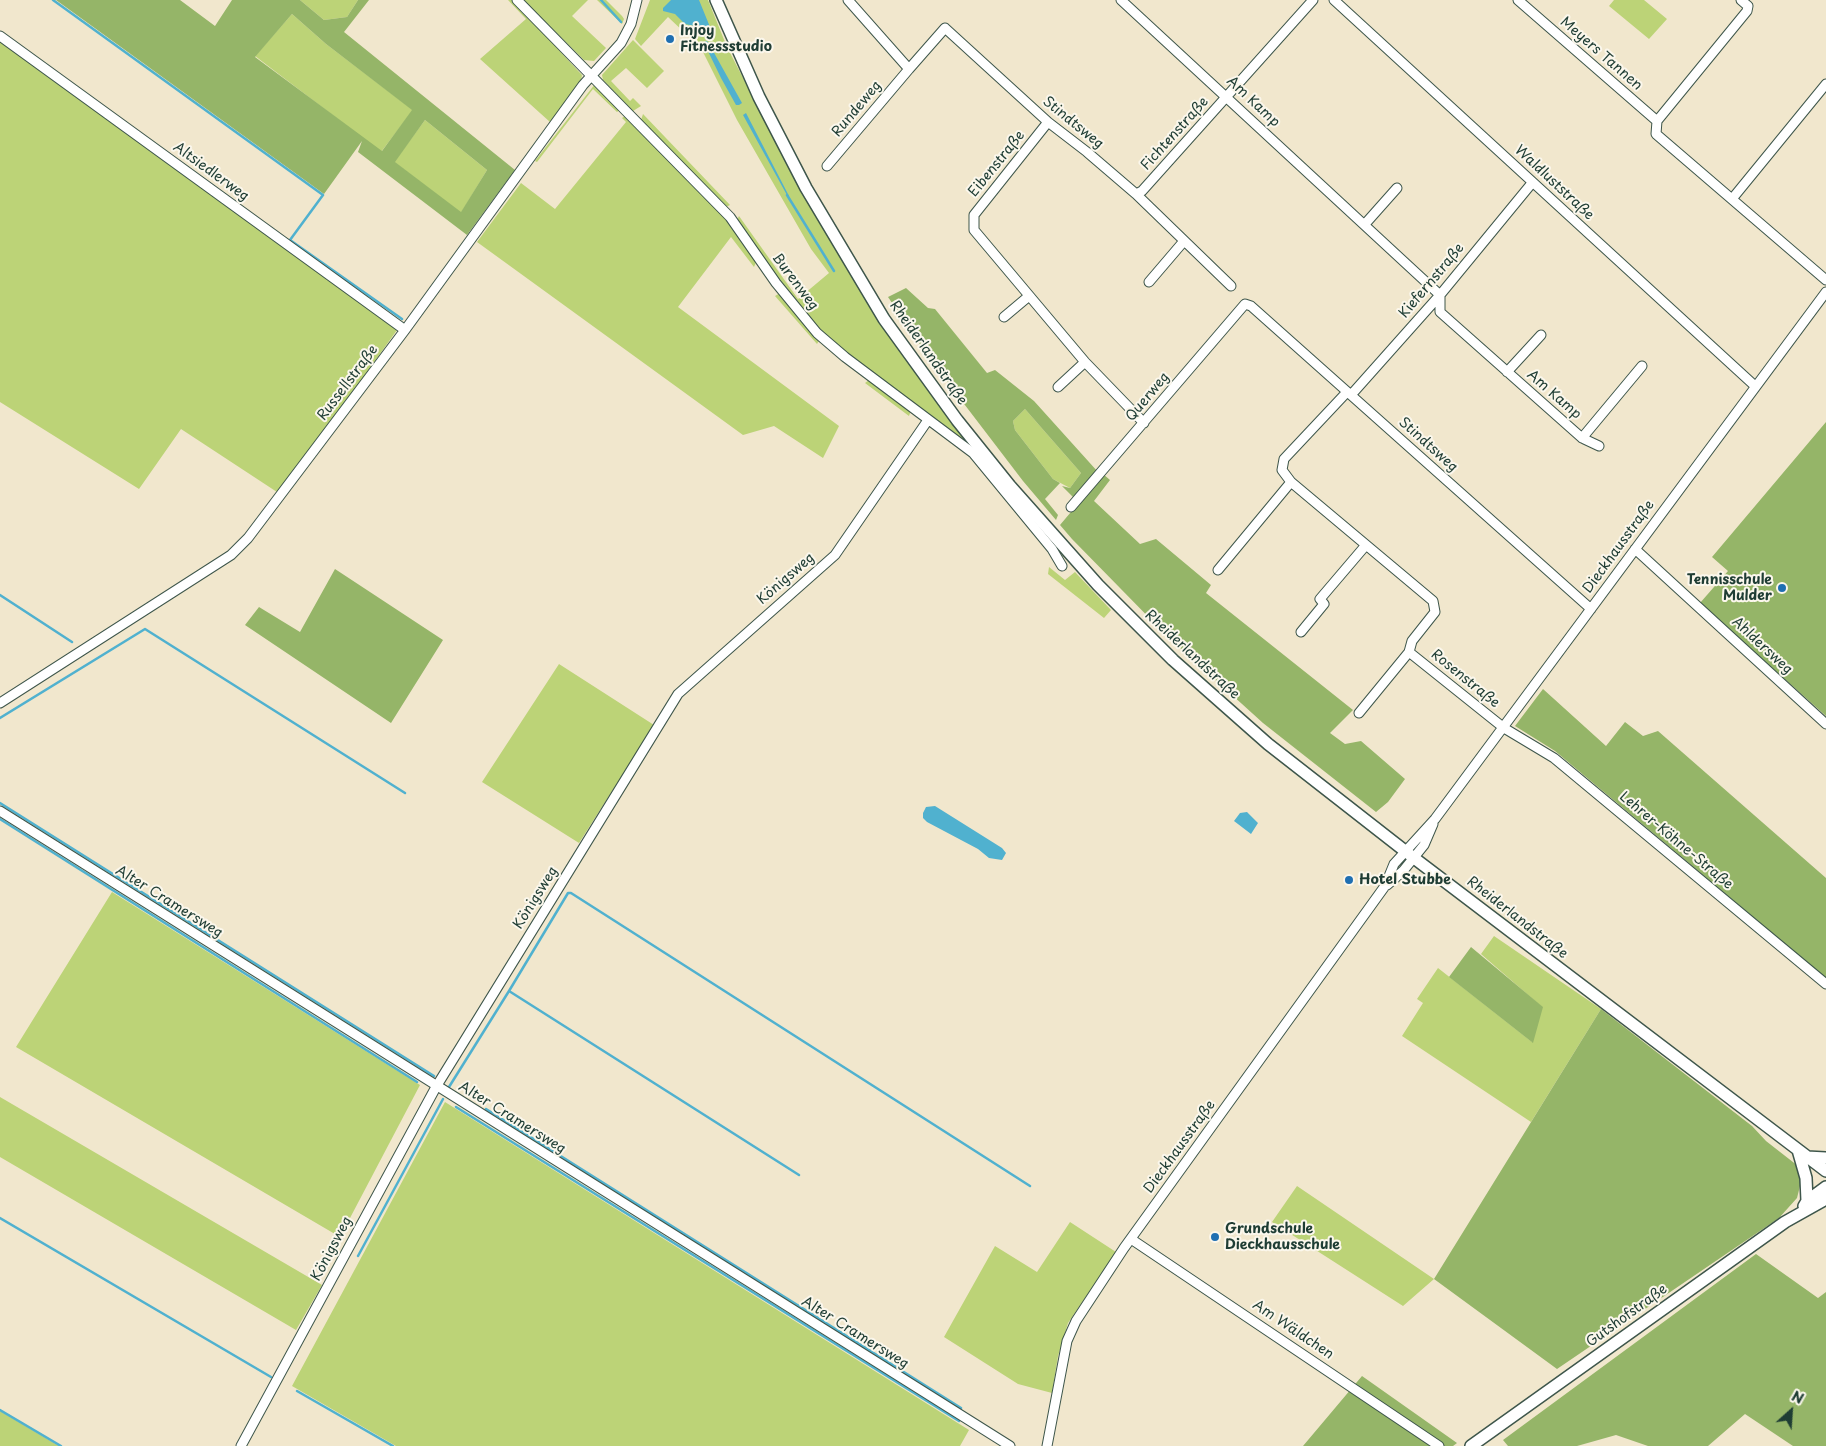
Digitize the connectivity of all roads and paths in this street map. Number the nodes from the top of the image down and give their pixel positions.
1 (517, 0) edge
2 (637, 0) edge
3 (716, 0) edge
4 (848, 0) edge
5 (1121, 0) edge
6 (1313, 0) edge
7 (1334, 0) edge
8 (1518, 0) edge
9 (1747, 2) edge
10 (1530, 4) edge
11 (943, 28) joint
12 (0, 36) edge
13 (909, 69) junction
14 (592, 76) junction
15 (1826, 84) edge
16 (1227, 97) junction
17 (1657, 121) junction
18 (1048, 122) junction
19 (827, 166) dead end
20 (1532, 182) junction
21 (1397, 188) dead end
22 (1136, 194) junction
23 (1732, 199) junction
24 (1365, 224) junction
25 (1184, 241) junction
26 (1826, 280) edge
27 (1149, 282) dead end
28 (1231, 286) dead end
29 (1826, 292) edge
30 (1440, 295) junction
31 (1029, 296) junction
32 (1245, 304) joint
33 (1004, 317) dead end
34 (405, 330) junction
35 (1540, 335) dead end
36 (1085, 362) junction
37 (1642, 366) dead end
38 (1507, 372) junction
39 (1755, 386) junction
40 (1058, 387) dead end
41 (1349, 394) junction
42 (928, 420) junction
43 (1144, 423) junction
44 (1582, 438) junction
45 (1599, 446) dead end
46 (1291, 482) junction
47 (1071, 507) dead end
48 (1366, 545) junction
49 (1635, 549) junction
50 (1062, 566) dead end
51 (1218, 570) dead end
52 (1591, 609) junction
53 (1301, 632) dead end
54 (1409, 652) junction
55 (0, 703) edge
56 (1359, 713) dead end
57 (1826, 724) edge
58 (1504, 728) junction
59 (0, 811) edge
60 (1409, 855) junction
61 (1826, 984) edge
62 (436, 1087) junction
63 (1802, 1153) junction
64 (1826, 1158) edge
65 (1826, 1171) edge
66 (1826, 1188) edge
67 (1826, 1199) edge
68 (1807, 1201) junction
69 (1801, 1212) junction
70 (1131, 1239) junction
71 (241, 1446) edge
72 (1010, 1446) edge
73 (1047, 1446) edge
74 (1439, 1446) edge
75 (1471, 1446) edge

1 - 14 street, Burenweg
2 - 14 street, Russellstraße
3 - 60 main road, Rheiderlandstraße
4 - 13 street
5 - 16 street, Am Kamp
6 - 16 street, Fichtenstraße
7 - 20 street, Waldluststraße
8 - 10 street, Meyers Tannen
9 - 17 street
10 - 17 street, Meyers Tannen
11 - 13 street, Rundeweg
11 - 18 street, Stindtsweg
12 - 34 street, Altsiedlerweg
13 - 19 street, Rundeweg
14 - 34 street, Russellstraße
14 - 42 street, Burenweg
15 - 23 street
16 - 22 street, Fichtenstraße
16 - 24 street, Am Kamp
17 - 23 street, Meyers Tannen
18 - 22 street, Stindtsweg
18 - 31 street, Eibenstraße
20 - 30 street, Kiefernstraße
20 - 39 street, Waldluststraße
21 - 24 street
22 - 25 street, Stindtsweg
23 - 26 street, Meyers Tannen
24 - 30 street, Am Kamp
25 - 27 street
25 - 28 street, Stindtsweg
29 - 39 street, Dieckhausstraße
30 - 38 street, Am Kamp
30 - 41 street, Kiefernstraße
31 - 33 street
31 - 36 street, Eibenstraße
32 - 41 street, Stindtsweg
32 - 43 street, Querweg
34 - 55 street, Russellstraße
35 - 38 street, Am Kamp
36 - 40 street
36 - 43 street, Eibenstraße
37 - 44 street, Am Kamp
38 - 44 street, Am Kamp
39 - 49 street, Dieckhausstraße
41 - 46 street
41 - 52 street, Stindtsweg
42 - 50 street, Burenweg
42 - 62 street, Königsweg
43 - 47 street, Querweg
44 - 45 street, Am Kamp
46 - 48 street, Rosenstraße
46 - 51 street
48 - 53 street
48 - 54 street, Rosenstraße
49 - 52 street, Dieckhausstraße
49 - 57 street, Ahldersweg
52 - 58 street, Dieckhausstraße
54 - 56 street, Rosenstraße
54 - 58 street, Rosenstraße
58 - 60 street, Dieckhausstraße
58 - 61 street, Lehrer-Köhne-Straße
59 - 62 street, Alter Cramersweg
60 - 63 main road, Rheiderlandstraße
60 - 70 street, Dieckhausstraße
62 - 71 street, Königsweg
62 - 72 street, Alter Cramersweg
63 - 64 main road
63 - 65 main road, Rheiderlandstraße
63 - 68 main road
66 - 68 main road, Gutshofstraße
67 - 69 main road, Gutshofstraße
68 - 69 main road, Gutshofstraße
69 - 75 main road, Gutshofstraße
70 - 73 street, Dieckhausstraße
70 - 74 street, Am Wäldchen

